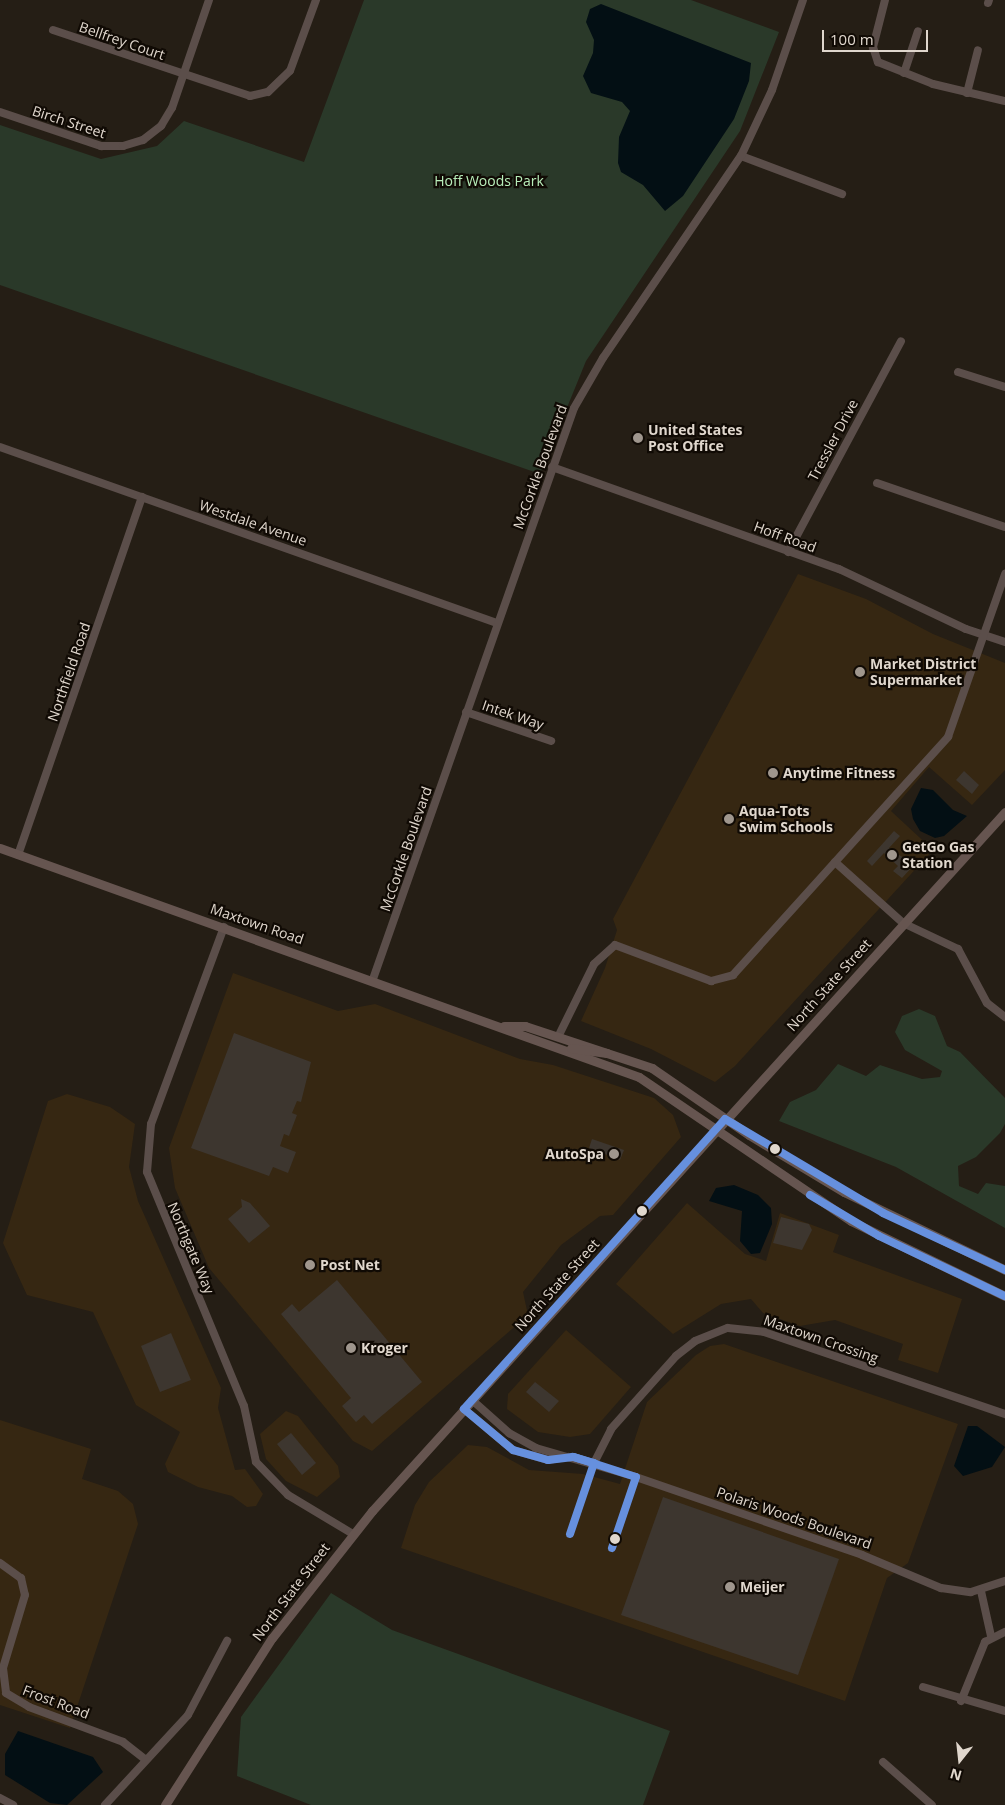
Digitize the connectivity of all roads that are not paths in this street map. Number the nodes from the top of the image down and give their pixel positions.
1 (208, 0) edge
2 (316, 0) edge
3 (803, 0) edge
4 (885, 0) edge
5 (53, 30) dead end
6 (918, 31) dead end
7 (978, 50) dead end
8 (904, 73) junction
9 (182, 76) junction
10 (968, 93) junction
11 (1005, 100) edge
12 (0, 112) edge
13 (741, 156) junction
14 (842, 194) dead end
15 (900, 341) dead end
16 (958, 372) dead end
17 (1005, 388) edge
18 (0, 447) edge
19 (552, 467) junction
20 (877, 483) dead end
21 (142, 497) junction
22 (1005, 527) edge
23 (788, 552) junction
24 (1005, 574) edge
25 (497, 623) junction
26 (985, 635) junction
27 (1005, 642) edge
28 (466, 712) junction
29 (551, 741) dead end
30 (1005, 812) edge
31 (0, 848) edge
32 (18, 855) junction
33 (834, 862) junction
34 (903, 923) junction
35 (224, 927) junction
36 (373, 979) junction
37 (1005, 1017) edge
38 (504, 1026) junction
39 (558, 1037) junction
40 (549, 1046) junction
41 (609, 1052) junction
42 (725, 1119) junction
43 (716, 1129) junction
44 (1005, 1270) edge
45 (1005, 1296) edge
46 (472, 1400) junction
47 (464, 1408) junction
48 (1005, 1414) edge
49 (573, 1457) junction
50 (594, 1464) junction
51 (353, 1534) junction
52 (0, 1563) edge
53 (1005, 1580) edge
54 (981, 1591) junction
55 (1005, 1632) edge
56 (991, 1636) junction
57 (227, 1641) dead end
58 (923, 1687) dead end
59 (961, 1701) junction
60 (1005, 1712) edge
61 (146, 1760) junction
62 (883, 1762) dead end
63 (0, 1798) edge
64 (13, 1805) edge
65 (105, 1805) edge
66 (165, 1805) edge
67 (932, 1805) edge

1 - 9 street, Birch Street
2 - 9 street, Bellfrey Court
3 - 13 street, McCorkle Boulevard
4 - 8 street
5 - 9 street, Bellfrey Court
6 - 8 street
7 - 10 street
8 - 10 street
9 - 12 street, Birch Street
10 - 11 street
13 - 14 street
13 - 19 street, McCorkle Boulevard
15 - 23 street, Tressler Drive
16 - 17 street
18 - 21 street, Westdale Avenue
19 - 23 street, Hoff Road
19 - 25 street, McCorkle Boulevard
20 - 22 street
21 - 25 street, Westdale Avenue
21 - 32 street, Northfield Road
23 - 26 street, Hoff Road
24 - 26 street
25 - 28 street, McCorkle Boulevard
26 - 27 street, Hoff Road
26 - 33 street
28 - 29 street, Intek Way
28 - 36 street, McCorkle Boulevard
30 - 34 main road, North State Street
31 - 32 main road, Maxtown Road
32 - 35 main road, Maxtown Road
33 - 34 street
33 - 39 street
34 - 37 street
34 - 42 main road, North State Street
35 - 36 main road, Maxtown Road
35 - 51 street, Northgate Way
36 - 38 main road, Maxtown Road
38 - 39 main road, Maxtown Road
38 - 40 main road, Maxtown Road
39 - 41 main road, Maxtown Road
40 - 41 main road
40 - 43 main road, Maxtown Road
41 - 42 main road, Maxtown Road
42 - 43 main road, North State Street
42 - 44 main road, Maxtown Road
43 - 45 main road, Maxtown Road
43 - 46 main road, North State Street
46 - 47 main road, North State Street
46 - 49 street, Polaris Woods Boulevard
47 - 49 street, Polaris Woods Boulevard
47 - 51 main road, North State Street
48 - 50 street, Maxtown Crossing
49 - 50 street, Polaris Woods Boulevard
50 - 54 street, Polaris Woods Boulevard
51 - 66 main road, North State Street
52 - 61 street, Frost Road
53 - 54 street, Polaris Woods Boulevard
54 - 56 street
55 - 56 street
56 - 59 street
57 - 61 street
58 - 59 street
59 - 60 street
61 - 65 street
62 - 67 street
63 - 64 street

